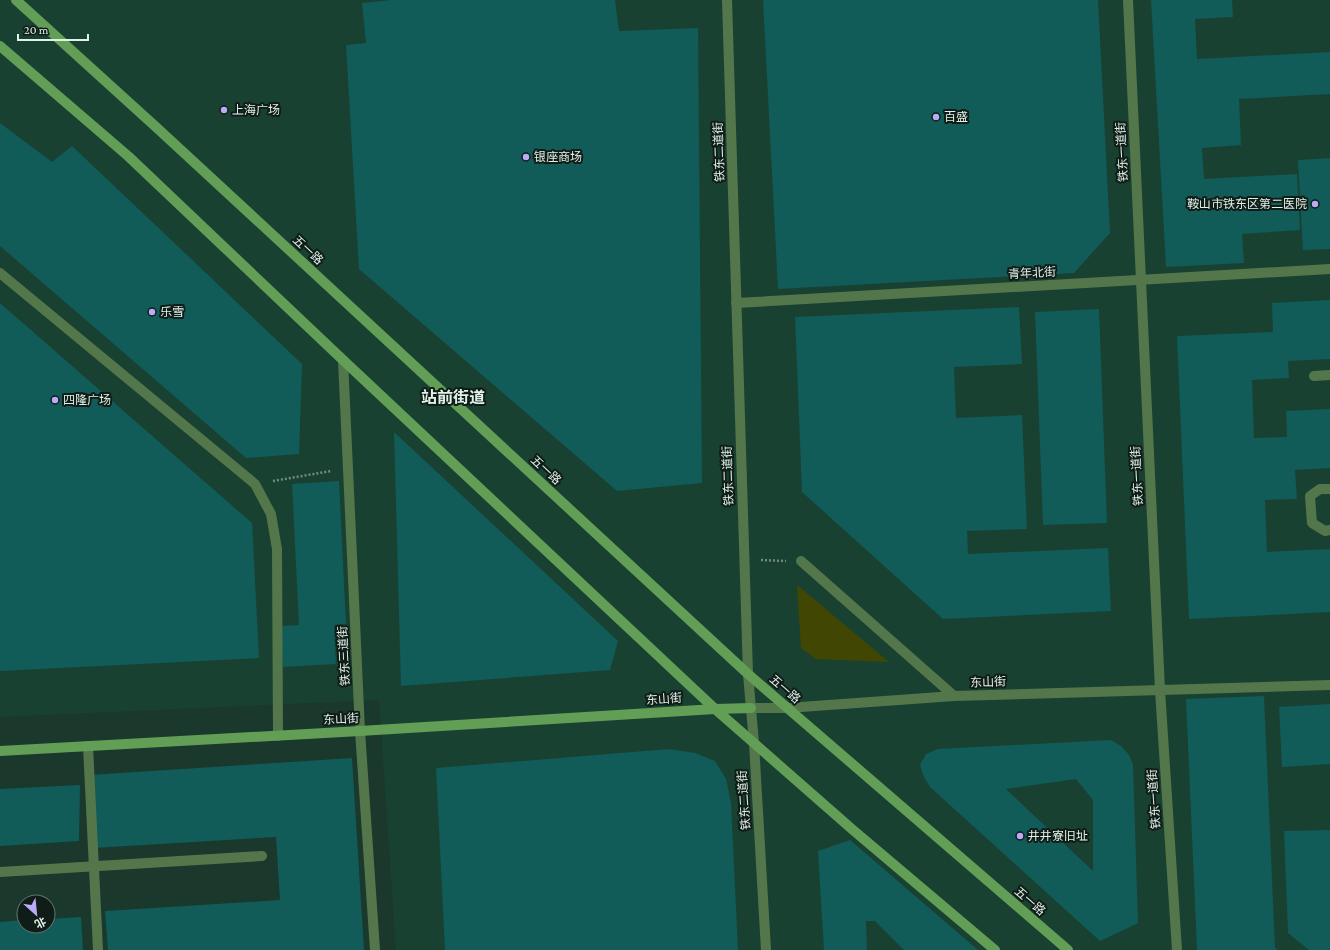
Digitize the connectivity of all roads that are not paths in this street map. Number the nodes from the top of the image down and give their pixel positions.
1 (16, 0) edge
2 (727, 0) edge
3 (1128, 0) edge
4 (0, 46) edge
5 (1330, 269) edge
6 (0, 272) edge
7 (1141, 280) junction
8 (736, 303) junction
9 (343, 360) junction
10 (1330, 375) edge
11 (1314, 376) dead end
12 (1330, 489) edge
13 (1330, 530) edge
14 (801, 561) road end
15 (748, 674) junction
16 (1330, 684) edge
17 (1160, 690) junction
18 (954, 696) junction
19 (750, 708) junction
20 (787, 708) junction
21 (715, 709) junction
22 (360, 731) junction
23 (278, 736) junction
24 (754, 743) junction
25 (88, 746) junction
26 (0, 751) edge
27 (262, 856) dead end
28 (94, 865) junction
29 (0, 872) edge
30 (98, 950) edge
31 (375, 950) edge
32 (766, 950) edge
33 (995, 950) edge
34 (1068, 950) edge
35 (1177, 950) edge

1 - 15 main road, 五一路
2 - 8 street, 铁东二道街
3 - 7 street, 铁东一道街
4 - 9 main road
5 - 7 street, 青年北街
6 - 23 street
7 - 8 street, 青年北街
7 - 17 street, 铁东一道街
8 - 15 street, 铁东二道街
9 - 21 main road
9 - 22 street, 铁东三道街
10 - 11 street
12 - 13 street
14 - 18 street
15 - 19 street, 铁东二道街
15 - 20 main road, 五一路
16 - 17 street, 东山街
17 - 18 street, 东山街
17 - 35 street, 铁东一道街
18 - 20 street, 东山街
19 - 20 street, 东山街
19 - 21 main road, 东山街
19 - 24 street, 铁东二道街
20 - 34 main road, 五一路
21 - 22 main road, 东山街
21 - 24 main road
22 - 23 main road, 东山街
22 - 31 street, 铁东三道街
23 - 25 main road, 东山街
24 - 32 street, 铁东二道街
24 - 33 main road
25 - 26 main road, 东山街
25 - 28 street
27 - 28 street
28 - 29 street
28 - 30 street

